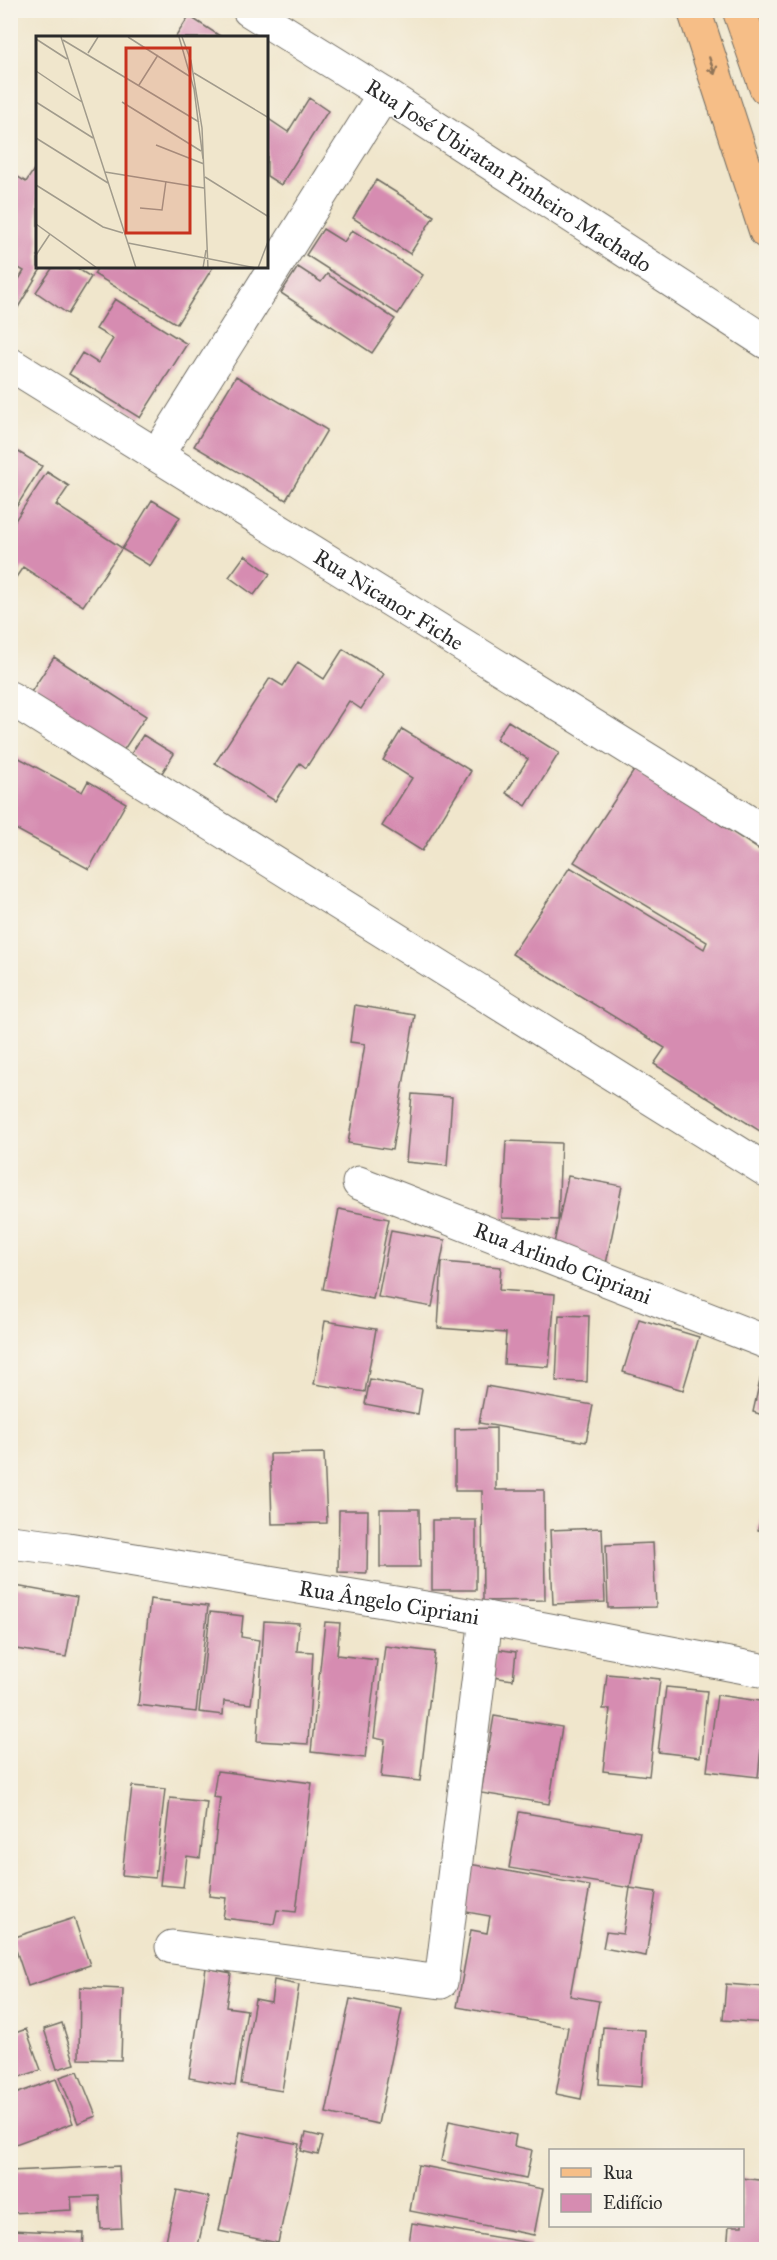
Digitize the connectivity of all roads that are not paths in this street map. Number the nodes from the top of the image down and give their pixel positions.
1 (249, 10) edge
2 (694, 10) edge
3 (739, 10) edge
4 (766, 88) edge
5 (384, 94) junction
6 (766, 232) edge
7 (766, 342) edge
8 (10, 364) edge
9 (157, 455) junction
10 (10, 698) edge
11 (766, 833) edge
12 (766, 1170) edge
13 (359, 1183) dead end
14 (766, 1342) edge
15 (10, 1542) edge
16 (486, 1618) junction
17 (766, 1671) edge
18 (172, 1947) dead end

1 - 5 street, Rua José Ubiratan Pinheiro Machado
2 -> 6 main road
3 - 4 main road
5 - 7 street, Rua José Ubiratan Pinheiro Machado
5 - 9 street
8 - 9 street, Rua Nicanor Fiche
9 - 11 street, Rua Nicanor Fiche
10 - 12 street
13 - 14 street, Rua Arlindo Cipriani
15 - 16 street, Rua Ângelo Cipriani
16 - 17 street, Rua Ângelo Cipriani
16 - 18 street

